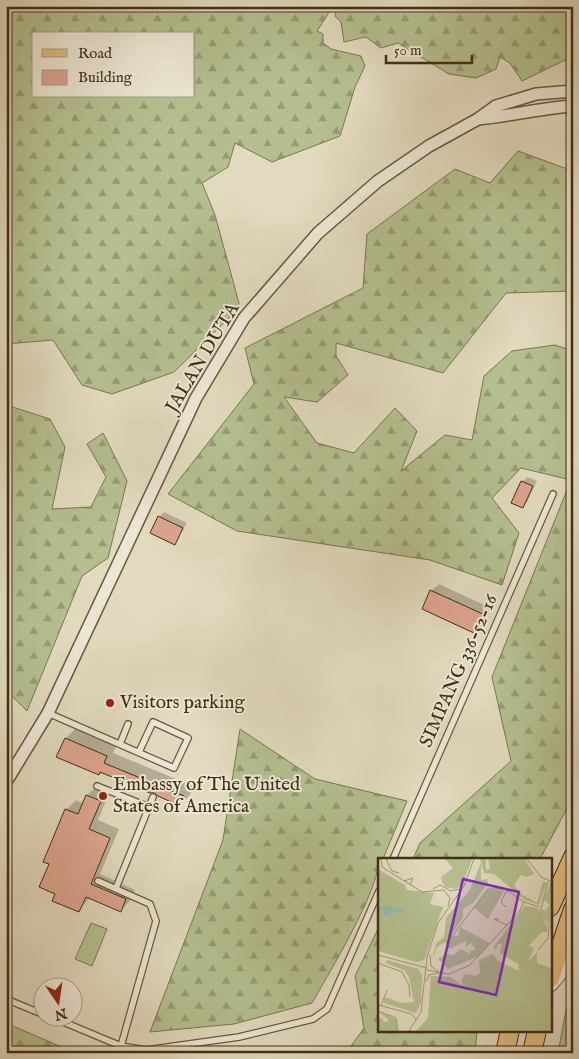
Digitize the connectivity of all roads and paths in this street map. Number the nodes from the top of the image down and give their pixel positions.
1 (573, 91) edge
2 (573, 106) edge
3 (478, 119) junction
4 (553, 494) dead end
5 (48, 713) junction
6 (128, 724) dead end
7 (120, 744) junction
8 (139, 752) junction
9 (6, 782) edge
10 (97, 786) dead end
11 (153, 797) dead end
12 (149, 807) junction
13 (393, 858) edge
14 (573, 858) edge
15 (98, 881) dead end
16 (116, 888) junction
17 (378, 893) edge
18 (552, 903) edge
19 (573, 909) edge
20 (573, 957) edge
21 (552, 972) edge
22 (552, 982) edge
23 (6, 999) edge
24 (32, 1010) edge
25 (73, 1026) edge
26 (510, 1032) edge
27 (537, 1032) edge
28 (121, 1046) junction
29 (505, 1053) edge
30 (532, 1053) edge

1 - 3 street, JALAN DUTA
2 - 3 street
3 - 5 street, JALAN DUTA
4 - 13 lane, SIMPANG 336-52-16
5 - 7 lane
5 - 9 street, JALAN DUTA
6 - 7 lane
7 - 8 lane
8 - 8 lane
10 - 12 lane
11 - 12 lane
12 - 16 lane
14 - 18 main road
15 - 16 lane
16 - 28 lane
17 - 28 lane
19 - 21 main road
20 - 22 street
23 - 24 lane
25 - 28 lane
26 - 29 main road
27 - 30 main road

